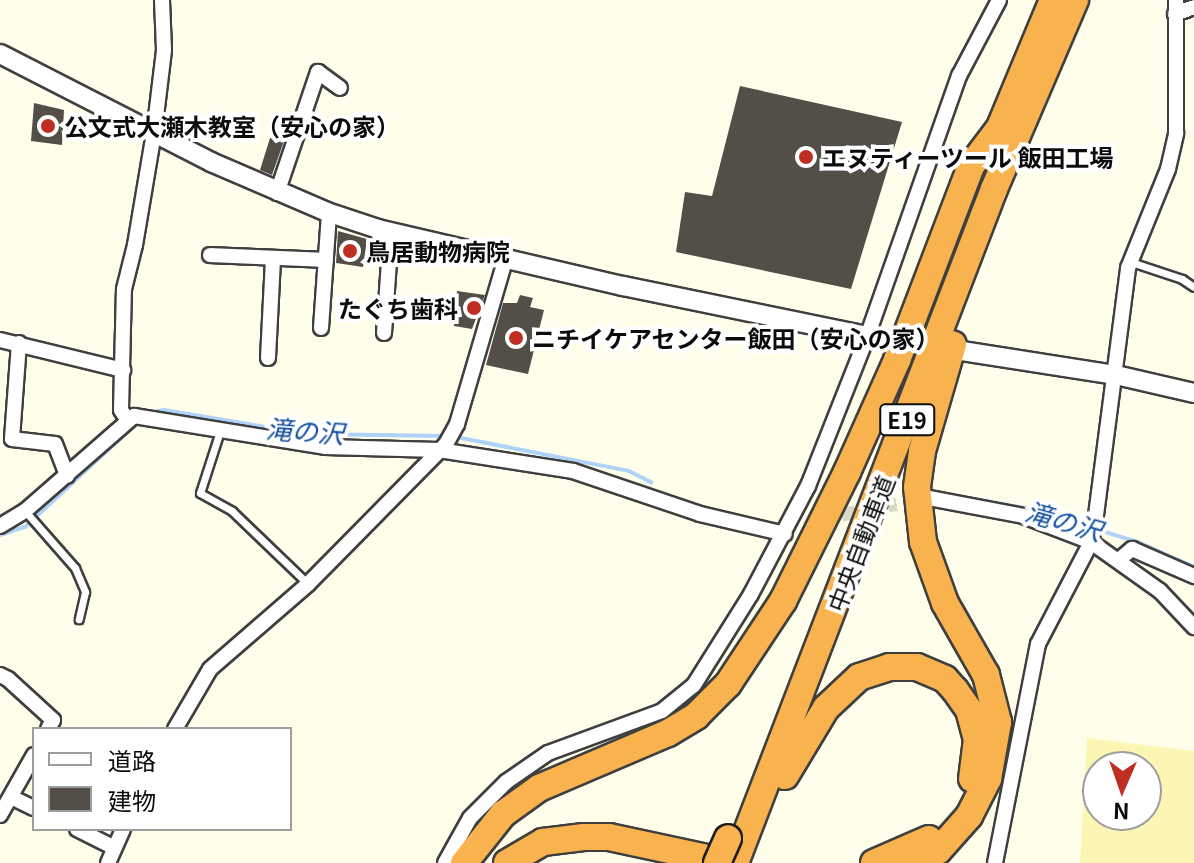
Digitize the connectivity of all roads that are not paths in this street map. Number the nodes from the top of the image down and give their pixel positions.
1 (162, 0) edge
2 (999, 0) edge
3 (1053, 0) edge
4 (1075, 0) edge
5 (1176, 7) edge
6 (1194, 7) edge
7 (0, 54) edge
8 (1049, 56) junction
9 (340, 88) dead end
10 (998, 130) junction
11 (154, 133) junction
12 (277, 193) junction
13 (329, 213) junction
14 (391, 232) junction
15 (210, 255) dead end
16 (273, 258) junction
17 (506, 258) junction
18 (326, 260) junction
19 (1131, 262) junction
20 (1194, 287) edge
21 (321, 328) dead end
22 (384, 333) dead end
23 (867, 337) junction
24 (0, 340) edge
25 (896, 342) dead end
26 (19, 343) junction
27 (962, 351) dead end
28 (268, 358) dead end
29 (123, 370) junction
30 (1116, 375) junction
31 (1194, 393) edge
32 (130, 418) junction
33 (220, 431) junction
34 (443, 447) junction
35 (67, 476) junction
36 (929, 498) tunnel mouth
37 (26, 512) junction
38 (817, 520) tunnel mouth
39 (0, 526) edge
40 (788, 529) junction
41 (1093, 533) junction
42 (1120, 559) junction
43 (1194, 576) edge
44 (308, 584) junction
45 (79, 619) dead end
46 (1194, 627) edge
47 (0, 675) edge
48 (49, 727) edge
49 (176, 727) edge
50 (32, 759) edge
51 (11, 797) junction
52 (32, 807) edge
53 (0, 815) edge
54 (81, 831) edge
55 (122, 831) edge
56 (113, 847) junction
57 (741, 852) edge
58 (108, 863) edge
59 (445, 863) edge
60 (464, 863) edge
61 (507, 863) edge
62 (535, 863) edge
63 (664, 863) edge
64 (717, 863) edge
65 (874, 863) edge
66 (915, 863) edge
67 (995, 863) edge

1 - 11 street
2 - 23 street
3 - 10 highway, 中央自動車道 / E19
4 - 8 highway, 中央自動車道 / E19
5 - 6 street
5 - 19 street
7 - 11 street
8 - 57 highway, 中央自動車道 / E19
8 - 66 highway
9 - 12 street
10 - 57 highway, 中央自動車道 / E19
10 - 60 highway
11 - 12 street
11 - 29 street
12 - 13 street
13 - 14 street
13 - 18 street
14 - 17 street
14 - 22 street
15 - 16 street
16 - 18 street
16 - 28 street
17 - 23 street
17 - 34 street
18 - 21 street
19 - 20 lane
19 - 30 street
23 - 25 street
23 - 40 street
24 - 26 street
26 - 29 street
26 - 35 street
27 - 30 street
29 - 32 street
30 - 31 street
30 - 41 street
32 - 33 street
32 - 35 street
33 - 34 street
33 - 44 lane
34 - 40 street
34 - 44 street
35 - 37 street
36 - 41 street
37 - 39 street
37 - 45 lane
38 - 40 street
40 - 59 street
41 - 42 street
41 - 67 street
42 - 43 street
42 - 46 street
44 - 49 street
47 - 48 street
50 - 51 street
51 - 52 street
51 - 53 street
54 - 56 street
55 - 56 street
56 - 58 street
57 - 61 highway
57 - 64 highway, 中央自動車道 / E19, bridge
57 - 65 highway
62 - 63 highway

